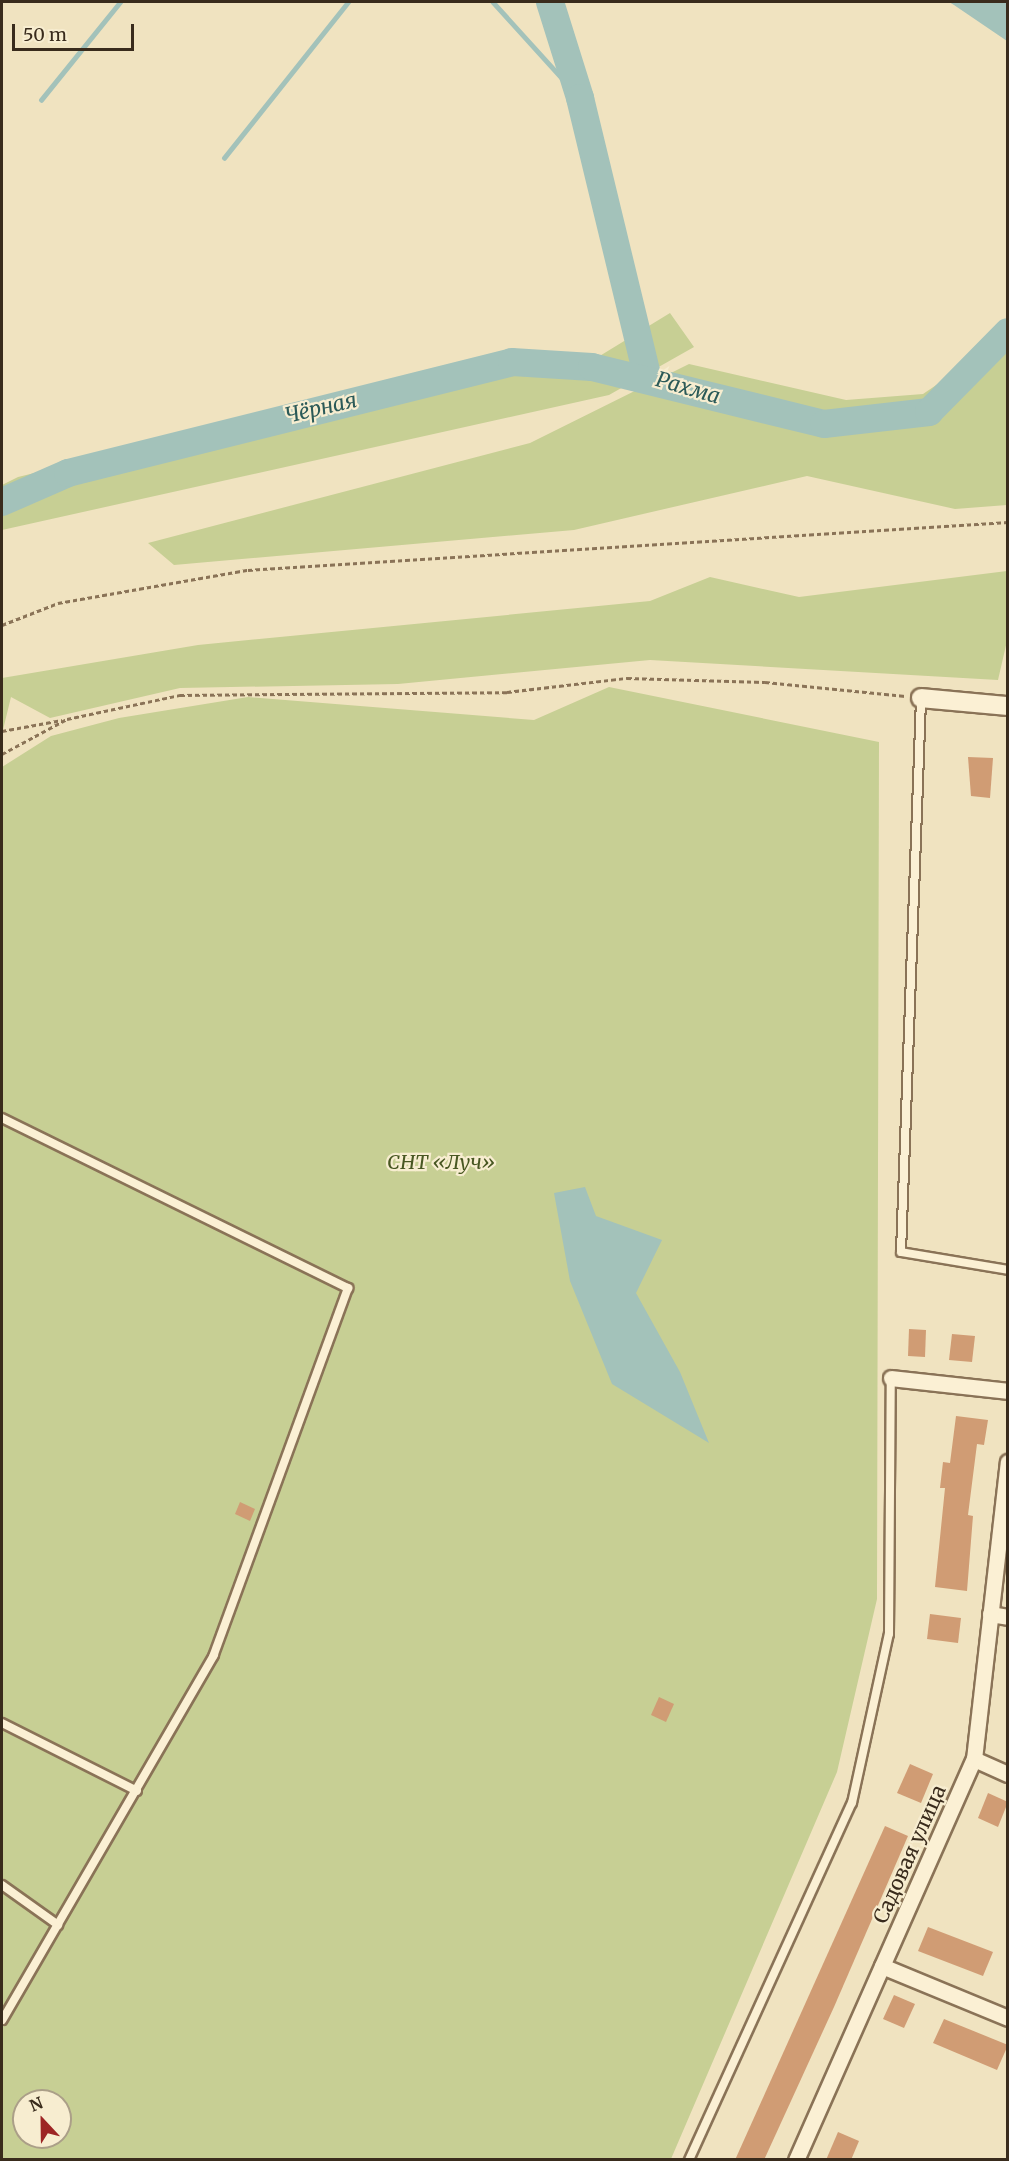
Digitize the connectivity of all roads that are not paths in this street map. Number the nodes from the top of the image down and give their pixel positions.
1 (921, 698) joint
2 (1008, 706) edge
3 (2, 1118) edge
4 (1008, 1270) edge
5 (891, 1378) joint
6 (1008, 1391) edge
7 (1008, 1462) edge
8 (990, 1614) junction
9 (1008, 1617) edge
10 (2, 1723) edge
11 (974, 1760) junction
12 (1008, 1774) edge
13 (137, 1791) junction
14 (2, 1885) edge
15 (58, 1925) junction
16 (882, 1966) junction
17 (5, 2005) edge
18 (1008, 2018) edge
19 (2, 2020) edge
20 (689, 2160) edge
21 (796, 2160) edge

1 - 2 street
1 - 4 lane
3 - 13 lane
5 - 6 street
5 - 20 lane
7 - 8 street, Садовая улица
8 - 9 street
8 - 11 street, Садовая улица
10 - 13 lane
11 - 12 street
11 - 16 street, Садовая улица
13 - 15 lane
14 - 15 lane
15 - 17 lane
16 - 18 street
16 - 21 street, Садовая улица
17 - 19 lane

